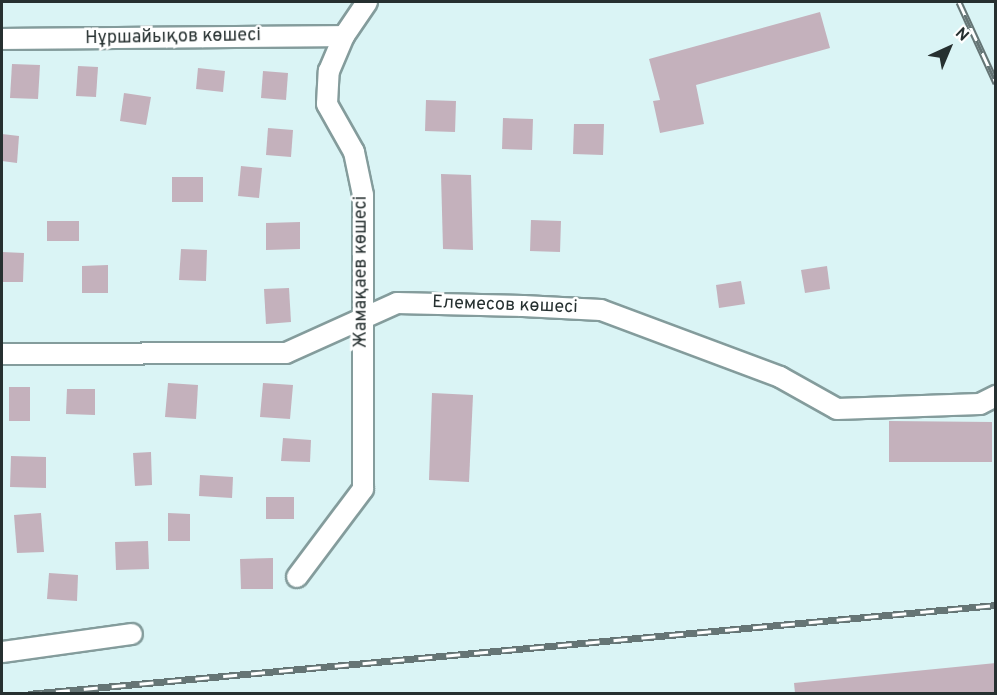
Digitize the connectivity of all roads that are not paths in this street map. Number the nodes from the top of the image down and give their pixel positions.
1 (367, 2) edge
2 (344, 36) junction
3 (2, 39) edge
4 (362, 317) junction
5 (2, 354) edge
6 (996, 396) edge
7 (297, 577) dead end
8 (132, 634) dead end
9 (2, 652) edge

1 - 2 street, Жамақаев көшесі
2 - 3 street, Нұршайықов көшесі
2 - 4 street, Жамақаев көшесі
4 - 5 street, Елемесов көшесі
4 - 6 street, Елемесов көшесі
4 - 7 street, Жамақаев көшесі
8 - 9 street

